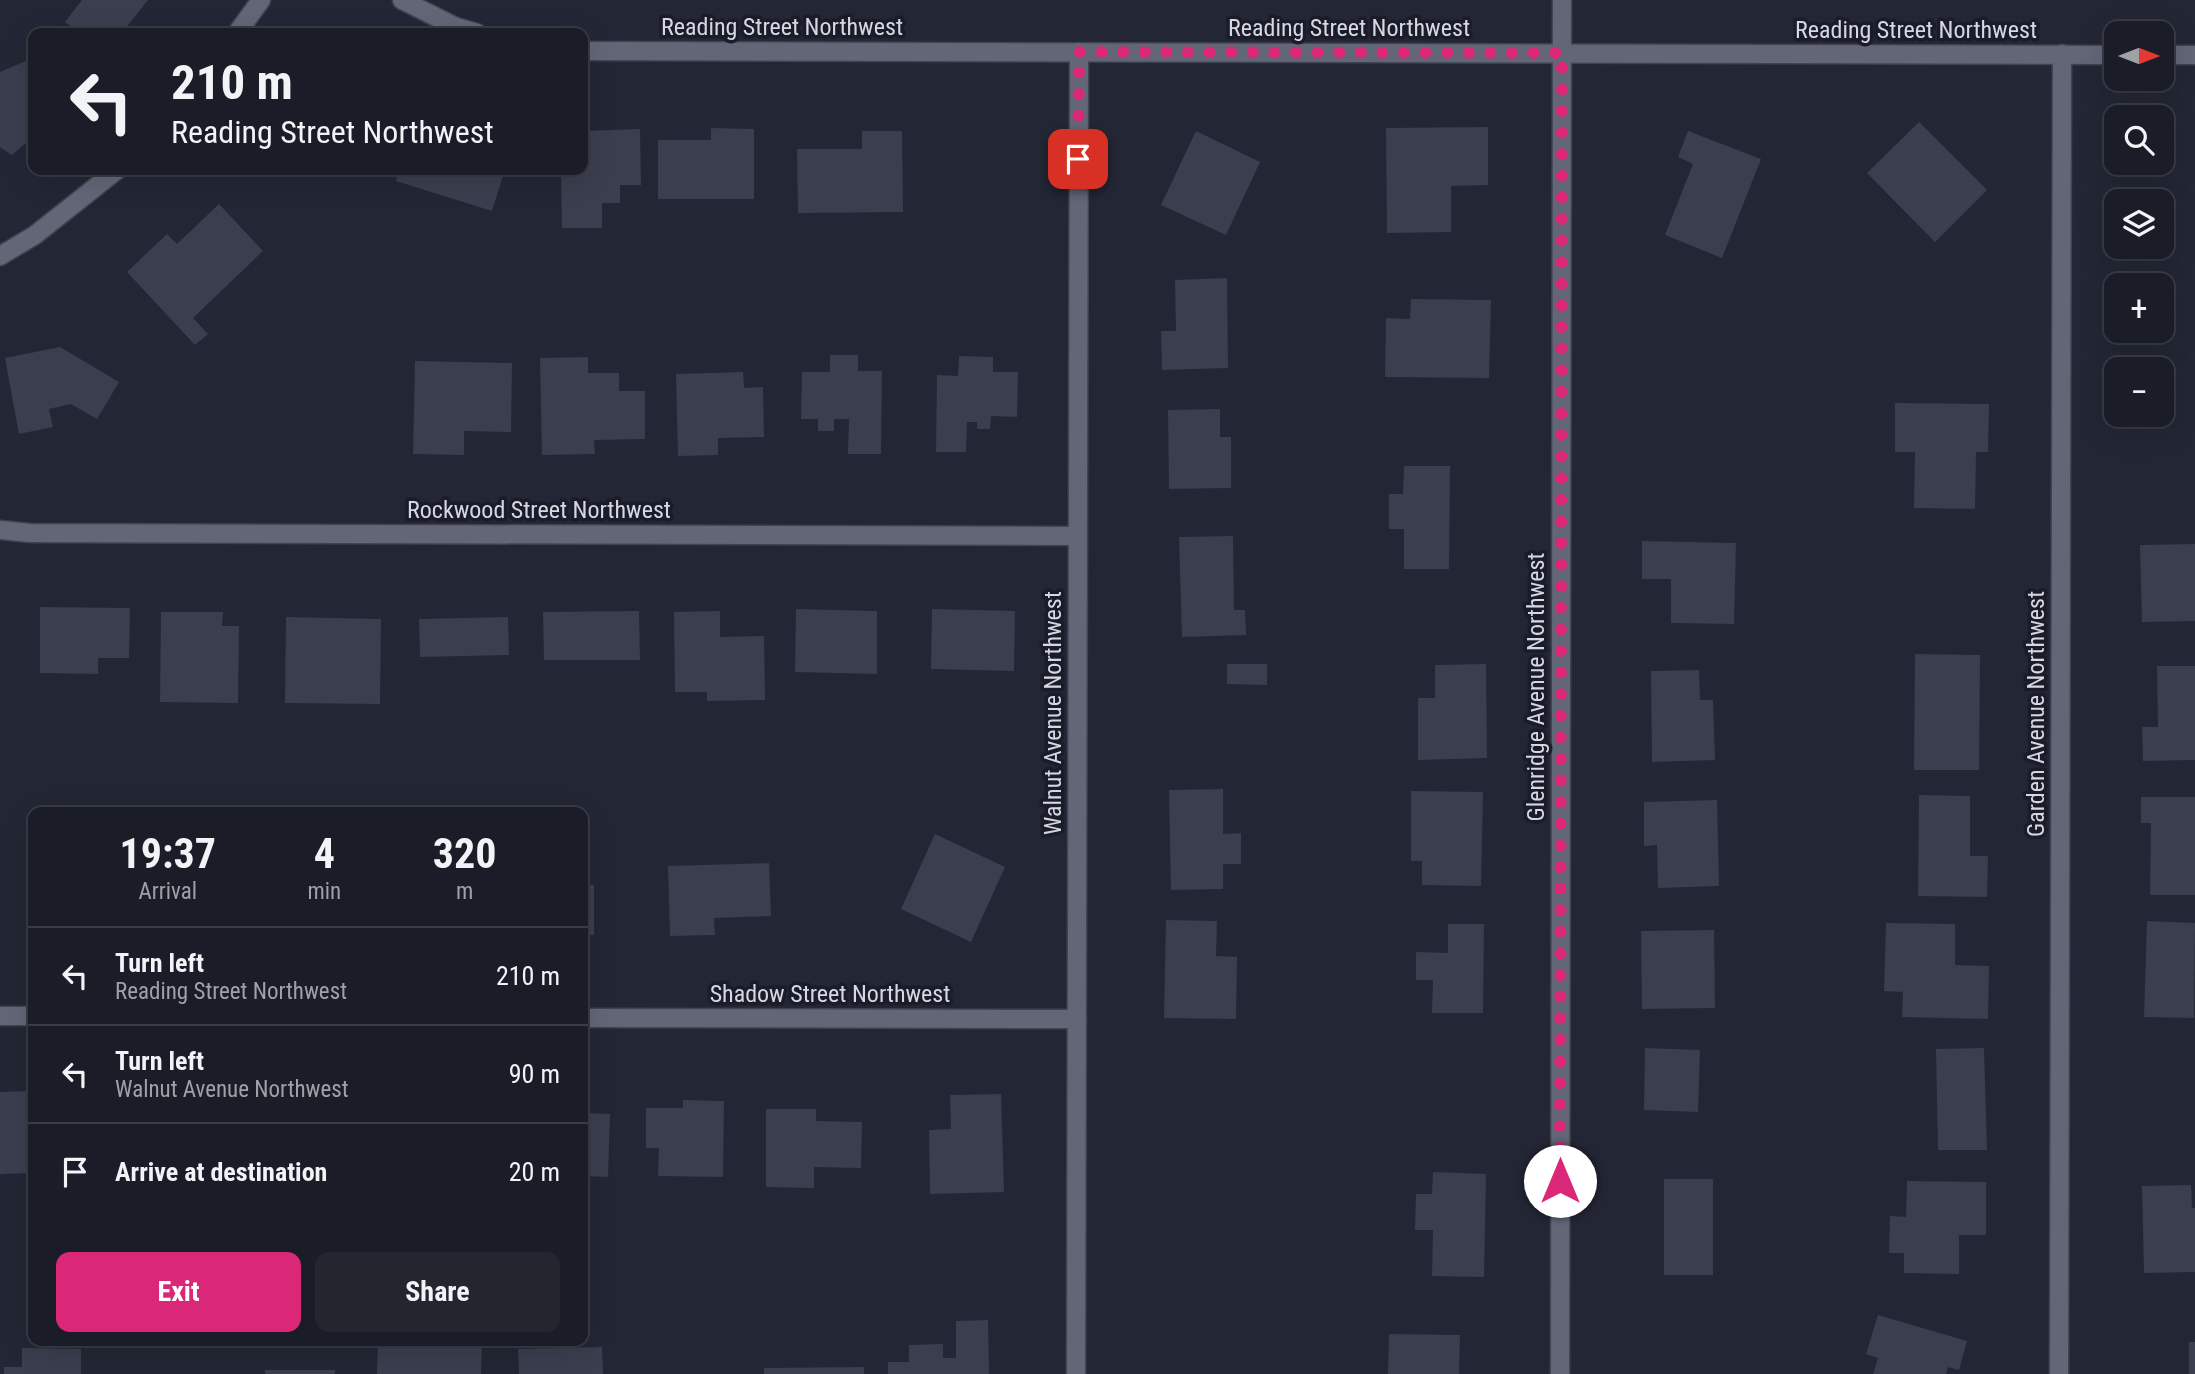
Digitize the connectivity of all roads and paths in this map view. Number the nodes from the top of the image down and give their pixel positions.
1 (261, 0) edge
2 (402, 0) edge
3 (1562, 0) edge
4 (241, 28) edge
5 (463, 28) edge
6 (588, 51) edge
7 (1079, 52) junction
8 (1562, 53) junction
9 (2062, 54) junction
10 (2104, 55) edge
11 (2174, 55) edge
12 (2195, 55) edge
13 (111, 175) edge
14 (0, 256) edge
15 (0, 530) edge
16 (1077, 536) junction
17 (0, 1016) edge
18 (28, 1016) edge
19 (588, 1018) edge
20 (1077, 1019) junction
21 (1076, 1374) edge
22 (1560, 1374) edge
23 (2059, 1374) edge

1 - 4 street
2 - 5 street
3 - 8 street, Glenridge Avenue Northwest
6 - 7 street, Reading Street Northwest
7 - 8 street, Reading Street Northwest
7 - 16 street, Walnut Avenue Northwest
8 - 9 street, Reading Street Northwest
8 - 22 street, Glenridge Avenue Northwest
9 - 10 street, Reading Street Northwest
9 - 23 street, Garden Avenue Northwest
11 - 12 street
13 - 14 street
15 - 16 street, Rockwood Street Northwest
16 - 20 street, Walnut Avenue Northwest
17 - 18 street
19 - 20 street, Shadow Street Northwest
20 - 21 street, Walnut Avenue Northwest

